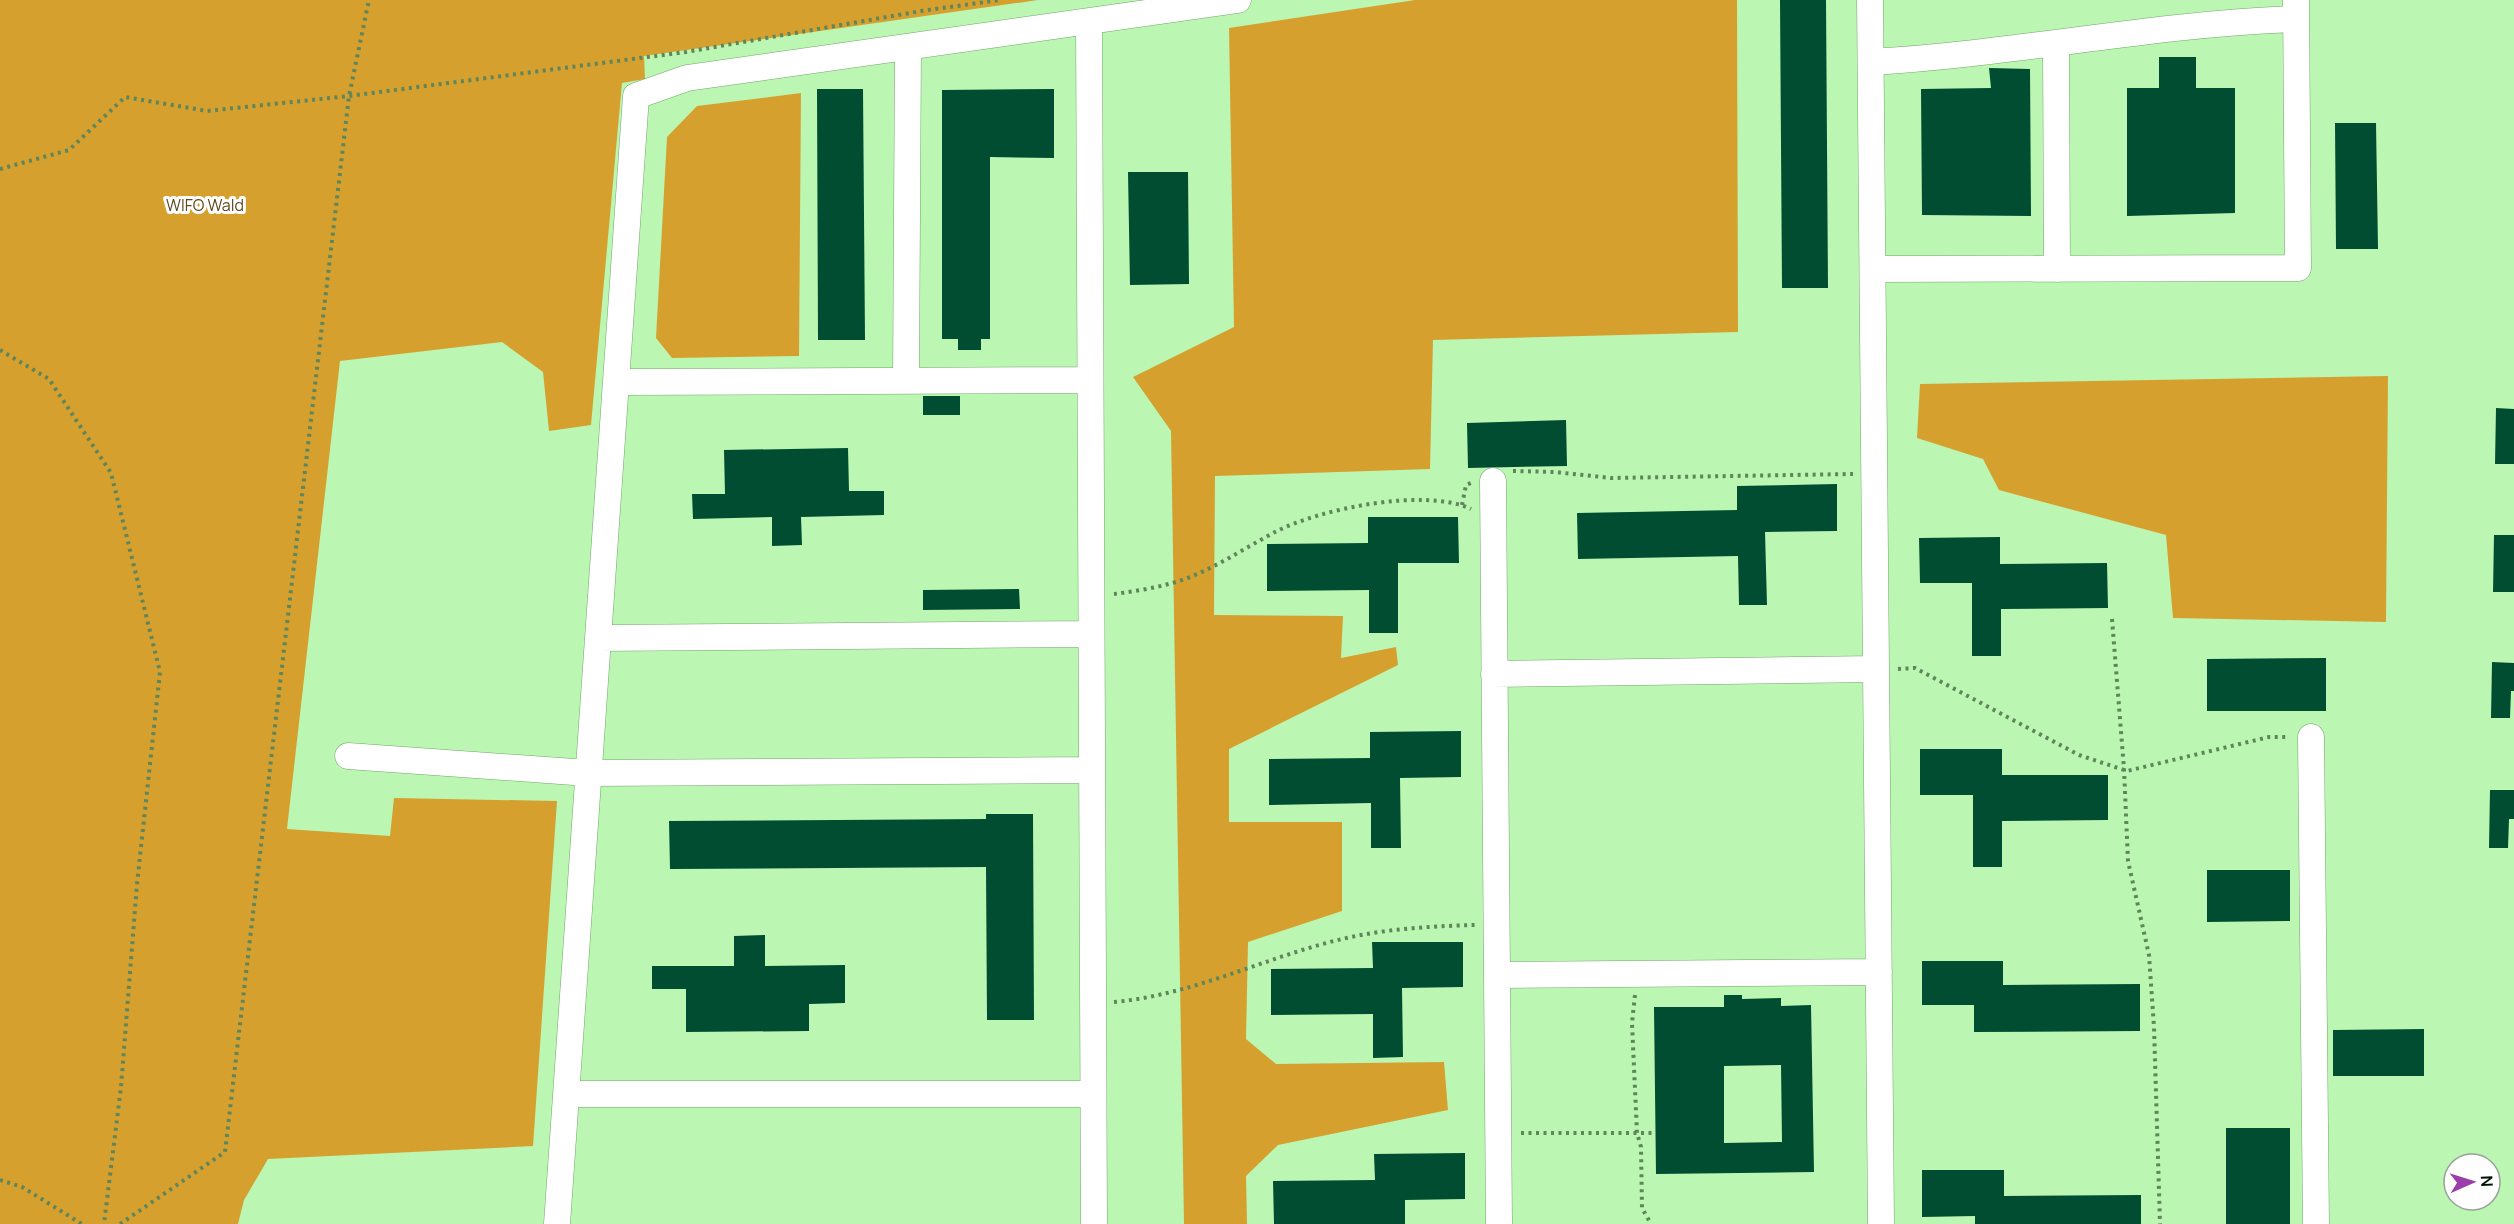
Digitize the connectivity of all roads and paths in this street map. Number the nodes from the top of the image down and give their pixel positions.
1 (369, 0) edge
2 (1000, 0) edge
3 (1238, 0) edge
4 (1870, 0) edge
5 (2296, 9) edge
6 (1089, 22) junction
7 (2056, 44) junction
8 (908, 47) junction
9 (1871, 62) junction
10 (349, 96) junction
11 (0, 169) edge
12 (2057, 268) junction
13 (1873, 269) junction
14 (0, 350) edge
15 (1090, 380) junction
16 (906, 381) junction
17 (616, 382) junction
18 (1875, 473) junction
19 (1489, 479) junction
20 (1462, 505) junction
21 (1493, 520) junction
22 (1091, 597) junction
23 (2112, 619) dead end
24 (1091, 634) junction
25 (598, 638) junction
26 (1876, 669) junction
27 (1494, 674) junction
28 (2311, 737) joint
29 (348, 756) dead end
30 (1092, 770) junction
31 (2124, 770) junction
32 (588, 773) junction
33 (1497, 925) junction
34 (1879, 972) junction
35 (1636, 974) junction
36 (1497, 975) junction
37 (1093, 1004) junction
38 (1093, 1094) junction
39 (566, 1095) junction
40 (1498, 1133) junction
41 (1637, 1133) junction
42 (1656, 1133) dead end
43 (0, 1180) edge
44 (82, 1224) edge
45 (104, 1224) edge
46 (120, 1224) edge
47 (557, 1224) edge
48 (1094, 1224) edge
49 (1499, 1224) edge
50 (1651, 1224) edge
51 (1881, 1224) edge
52 (2160, 1224) edge
53 (2316, 1224) edge

1 - 10 path
2 - 10 path
3 - 6 lane
4 - 9 lane
5 - 7 lane
5 - 12 lane
6 - 8 lane
6 - 15 lane
7 - 9 lane
7 - 12 lane
8 - 16 lane
8 - 17 lane
9 - 13 lane
10 - 11 path
10 - 46 path
12 - 13 lane
13 - 18 lane
14 - 45 path
15 - 16 lane
15 - 22 lane
16 - 17 lane
17 - 25 lane
18 - 19 path
18 - 26 lane
19 - 20 path
19 - 21 lane
20 - 21 path
20 - 22 path
21 - 27 lane
22 - 24 lane
23 - 31 path
24 - 25 lane
24 - 30 lane
25 - 32 lane
26 - 27 lane
26 - 31 path
26 - 34 lane
27 - 33 lane
28 - 31 path
28 - 53 lane
29 - 32 lane
30 - 32 lane
30 - 37 lane
31 - 52 path
32 - 39 lane
33 - 36 lane
33 - 37 path
34 - 35 lane
34 - 51 lane
35 - 36 lane
35 - 41 path
36 - 40 lane
37 - 38 lane
38 - 39 lane
38 - 48 lane
39 - 47 lane
40 - 41 path
40 - 49 lane
41 - 42 path
41 - 50 path
43 - 44 path

